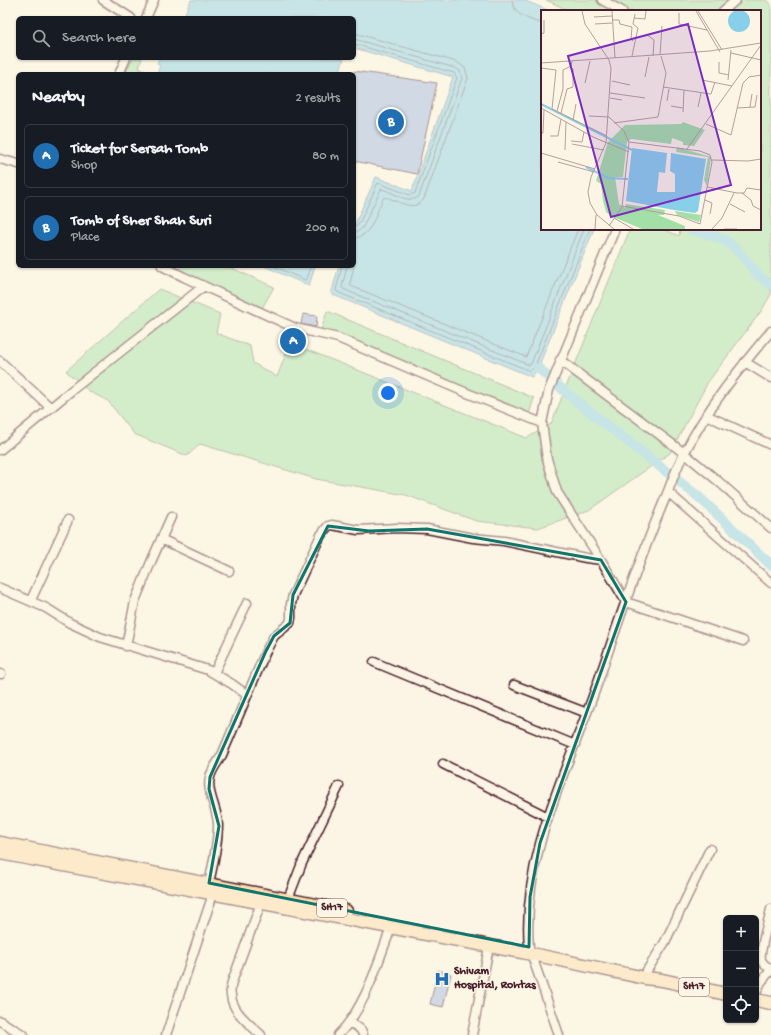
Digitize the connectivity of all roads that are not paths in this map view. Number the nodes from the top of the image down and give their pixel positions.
1 (103, 0) edge
2 (154, 0) edge
3 (602, 0) edge
4 (736, 0) edge
5 (620, 10) edge
6 (724, 10) edge
7 (128, 16) edge
8 (147, 16) edge
9 (125, 60) edge
10 (120, 72) edge
11 (0, 159) edge
12 (16, 163) edge
13 (615, 230) edge
14 (166, 268) edge
15 (204, 286) junction
16 (771, 331) edge
17 (560, 360) junction
18 (0, 361) edge
19 (745, 362) junction
20 (771, 378) edge
21 (51, 408) junction
22 (706, 416) junction
23 (542, 423) junction
24 (771, 445) edge
25 (0, 450) edge
26 (684, 453) junction
27 (668, 490) junction
28 (171, 517) dead end
29 (68, 520) dead end
30 (771, 528) edge
31 (161, 539) junction
32 (601, 560) junction
33 (229, 571) dead end
34 (771, 583) edge
35 (0, 588) edge
36 (31, 600) junction
37 (626, 602) junction
38 (247, 603) dead end
39 (743, 641) dead end
40 (126, 646) junction
41 (374, 662) dead end
42 (214, 673) junction
43 (514, 685) dead end
44 (247, 695) junction
45 (587, 713) junction
46 (575, 745) junction
47 (443, 764) dead end
48 (339, 786) dead end
49 (548, 817) junction
50 (0, 843) edge
51 (710, 849) dead end
52 (0, 853) edge
53 (211, 889) junction
54 (288, 899) junction
55 (261, 903) junction
56 (771, 909) edge
57 (391, 928) junction
58 (489, 947) junction
59 (531, 951) junction
60 (771, 969) edge
61 (646, 972) junction
62 (662, 980) junction
63 (759, 987) edge
64 (723, 993) edge
65 (759, 1001) edge
66 (771, 1003) edge
67 (0, 1020) edge
68 (349, 1023) junction
69 (24, 1035) edge
70 (166, 1035) edge
71 (262, 1035) edge
72 (338, 1035) edge
73 (363, 1035) edge
74 (472, 1035) edge
75 (559, 1035) edge

1 - 7 street
2 - 8 street
3 - 5 street
4 - 6 street
9 - 10 street
11 - 12 street
13 - 17 street
14 - 15 street
15 - 21 street
15 - 23 street
16 - 19 street
17 - 23 street
17 - 26 street
18 - 21 street
19 - 20 street
19 - 22 street
21 - 25 street
22 - 24 street
22 - 26 street
23 - 32 street
26 - 27 street
26 - 30 street
27 - 34 street
27 - 37 street
28 - 31 street
29 - 36 street
31 - 33 street
31 - 40 street
32 - 37 street
32 - 44 street
35 - 36 street
36 - 40 street
37 - 39 street
37 - 45 street
38 - 42 street
40 - 42 street
41 - 46 street
42 - 44 street
43 - 45 street
44 - 53 street
45 - 46 street
46 - 49 street
47 - 49 street
48 - 54 street
49 - 59 street
50 - 53 main road, SH17
51 - 61 street
52 - 53 main road, SH17
53 - 54 main road, SH17
53 - 55 main road, SH17
53 - 70 street
54 - 59 main road, SH17
55 - 57 main road, SH17
55 - 71 street
56 - 60 street
57 - 58 main road, SH17
57 - 68 street
58 - 59 main road, SH17
58 - 74 street
59 - 61 main road, SH17
59 - 62 main road, SH17
59 - 75 street
60 - 63 street
61 - 62 main road, SH17
62 - 64 main road, SH17
65 - 66 main road
67 - 69 street
68 - 72 street
68 - 73 street

